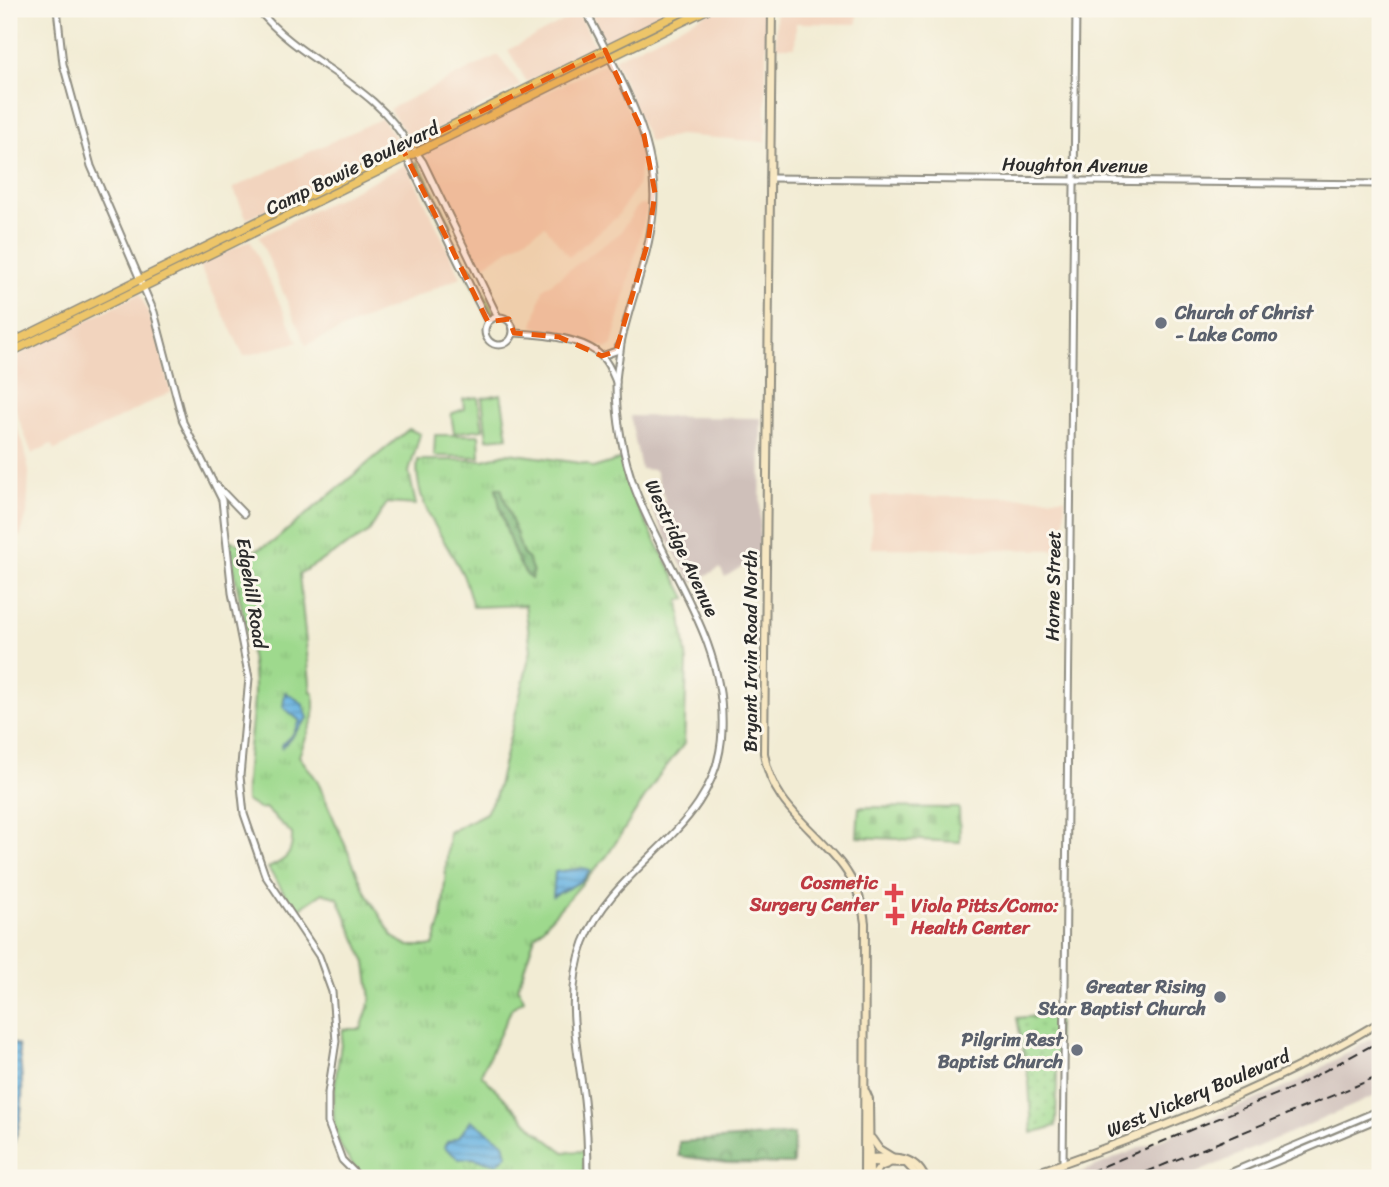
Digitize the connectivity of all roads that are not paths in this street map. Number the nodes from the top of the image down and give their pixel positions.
1 (57, 9) edge
2 (258, 9) edge
3 (585, 9) edge
4 (688, 9) edge
5 (708, 9) edge
6 (772, 9) edge
7 (1076, 9) edge
8 (607, 53) junction
9 (409, 147) junction
10 (419, 153) junction
11 (407, 158) junction
12 (770, 178) junction
13 (1074, 181) junction
14 (337, 183) junction
15 (1380, 184) edge
16 (320, 199) junction
17 (139, 279) junction
18 (145, 289) junction
19 (498, 317) junction
20 (62, 319) junction
21 (488, 322) junction
22 (66, 327) junction
23 (514, 333) junction
24 (621, 342) junction
25 (9, 344) edge
26 (9, 354) edge
27 (603, 356) junction
28 (616, 382) junction
29 (217, 486) junction
30 (244, 514) dead end
31 (1380, 1022) edge
32 (866, 1092) junction
33 (1380, 1110) edge
34 (1380, 1118) edge
35 (871, 1137) junction
36 (867, 1160) junction
37 (894, 1160) junction
38 (1062, 1163) junction
39 (1230, 1171) junction
40 (360, 1178) edge
41 (588, 1178) edge
42 (864, 1178) edge
43 (871, 1178) edge
44 (923, 1178) edge
45 (1020, 1178) edge
46 (1218, 1178) edge
47 (1235, 1178) edge

1 - 17 street, Edgehill Road
2 - 9 street
3 - 8 street, Westridge Avenue
4 - 8 main road, Camp Bowie Boulevard
5 - 8 main road, Camp Bowie Boulevard
6 - 12 main road
7 - 13 street, Horne Street
8 - 9 main road, Camp Bowie Boulevard
8 - 10 main road, Camp Bowie Boulevard
8 - 24 street, Westridge Avenue
9 - 10 street
9 - 11 street
9 - 14 main road, Camp Bowie Boulevard
10 - 11 main road, Camp Bowie Boulevard
10 - 19 street
11 - 16 main road, Camp Bowie Boulevard
11 - 21 street
12 - 13 street, Houghton Avenue
12 - 32 main road, Bryant Irvin Road North
13 - 15 street, Houghton Avenue
13 - 38 street, Horne Street
14 - 16 main road
14 - 17 main road, Camp Bowie Boulevard
16 - 18 main road, Camp Bowie Boulevard
17 - 18 street, Edgehill Road
17 - 20 main road, Camp Bowie Boulevard
18 - 22 main road, Camp Bowie Boulevard
18 - 29 street, Edgehill Road
19 - 21 street
19 - 23 street
20 - 22 main road
20 - 25 main road, Camp Bowie Boulevard
21 - 23 street
22 - 26 main road, Camp Bowie Boulevard
23 - 27 street
24 - 27 street
24 - 28 street, Westridge Avenue
27 - 28 street
28 - 41 street, Westridge Avenue
29 - 30 street
29 - 40 street, Edgehill Road
31 - 38 main road, West Vickery Boulevard
32 - 35 main road, Bryant Irvin Road North
32 - 36 main road, Bryant Irvin Road North
33 - 39 street
34 - 47 street
35 - 36 main road, Bryant Irvin Road North
35 - 37 main road
36 - 37 main road
36 - 42 main road, Bryant Irvin Road North
36 - 43 main road, Bryant Irvin Road North
37 - 43 main road
37 - 44 main road
38 - 45 main road, West Vickery Boulevard
39 - 46 street
39 - 47 street

